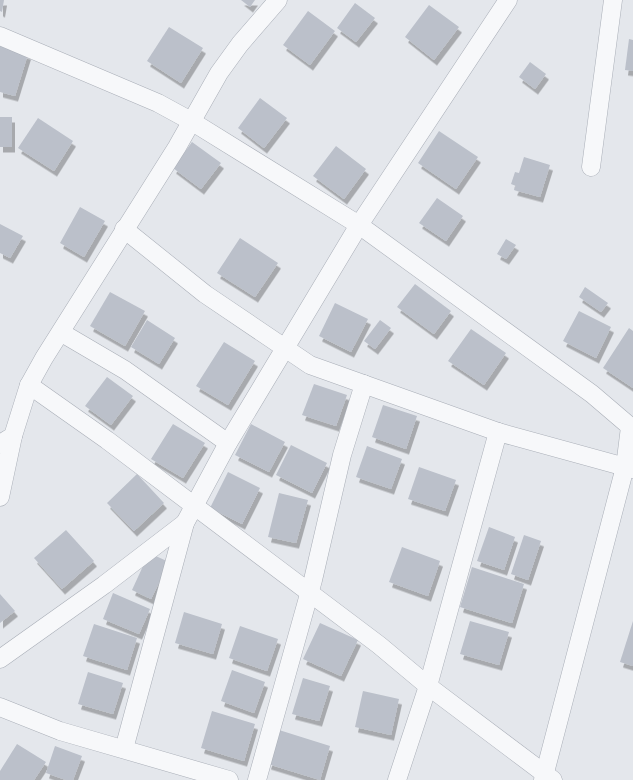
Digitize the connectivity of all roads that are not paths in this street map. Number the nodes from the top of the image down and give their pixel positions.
1 (278, 0) edge
2 (508, 0) edge
3 (613, 0) edge
4 (0, 36) edge
5 (191, 121) junction
6 (591, 168) dead end
7 (359, 225) junction
8 (124, 229) junction
9 (62, 333) junction
10 (286, 349) junction
11 (364, 384) junction
12 (28, 385) junction
13 (632, 428) edge
14 (498, 432) junction
15 (6, 440) edge
16 (228, 443) junction
17 (629, 468) edge
18 (0, 497) edge
19 (195, 507) junction
20 (185, 523) junction
21 (309, 593) junction
22 (0, 659) edge
23 (428, 686) junction
24 (0, 707) edge
25 (124, 749) junction
26 (547, 778) edge
27 (229, 780) edge
28 (256, 780) edge
29 (397, 780) edge

1 - 5 street
2 - 7 street
3 - 6 street
4 - 5 street
5 - 7 street
5 - 8 street
7 - 10 street
7 - 13 street
8 - 9 street
8 - 10 street
9 - 12 street
9 - 16 street
10 - 11 street
10 - 16 street
11 - 14 street
11 - 21 street
12 - 15 street
12 - 19 street
13 - 17 street
14 - 17 street
14 - 23 street
15 - 18 street
16 - 19 street
17 - 26 street
19 - 20 street
19 - 21 street
20 - 22 street
20 - 25 street
21 - 23 street
21 - 28 street
23 - 26 street
23 - 29 street
24 - 25 street
25 - 27 street

